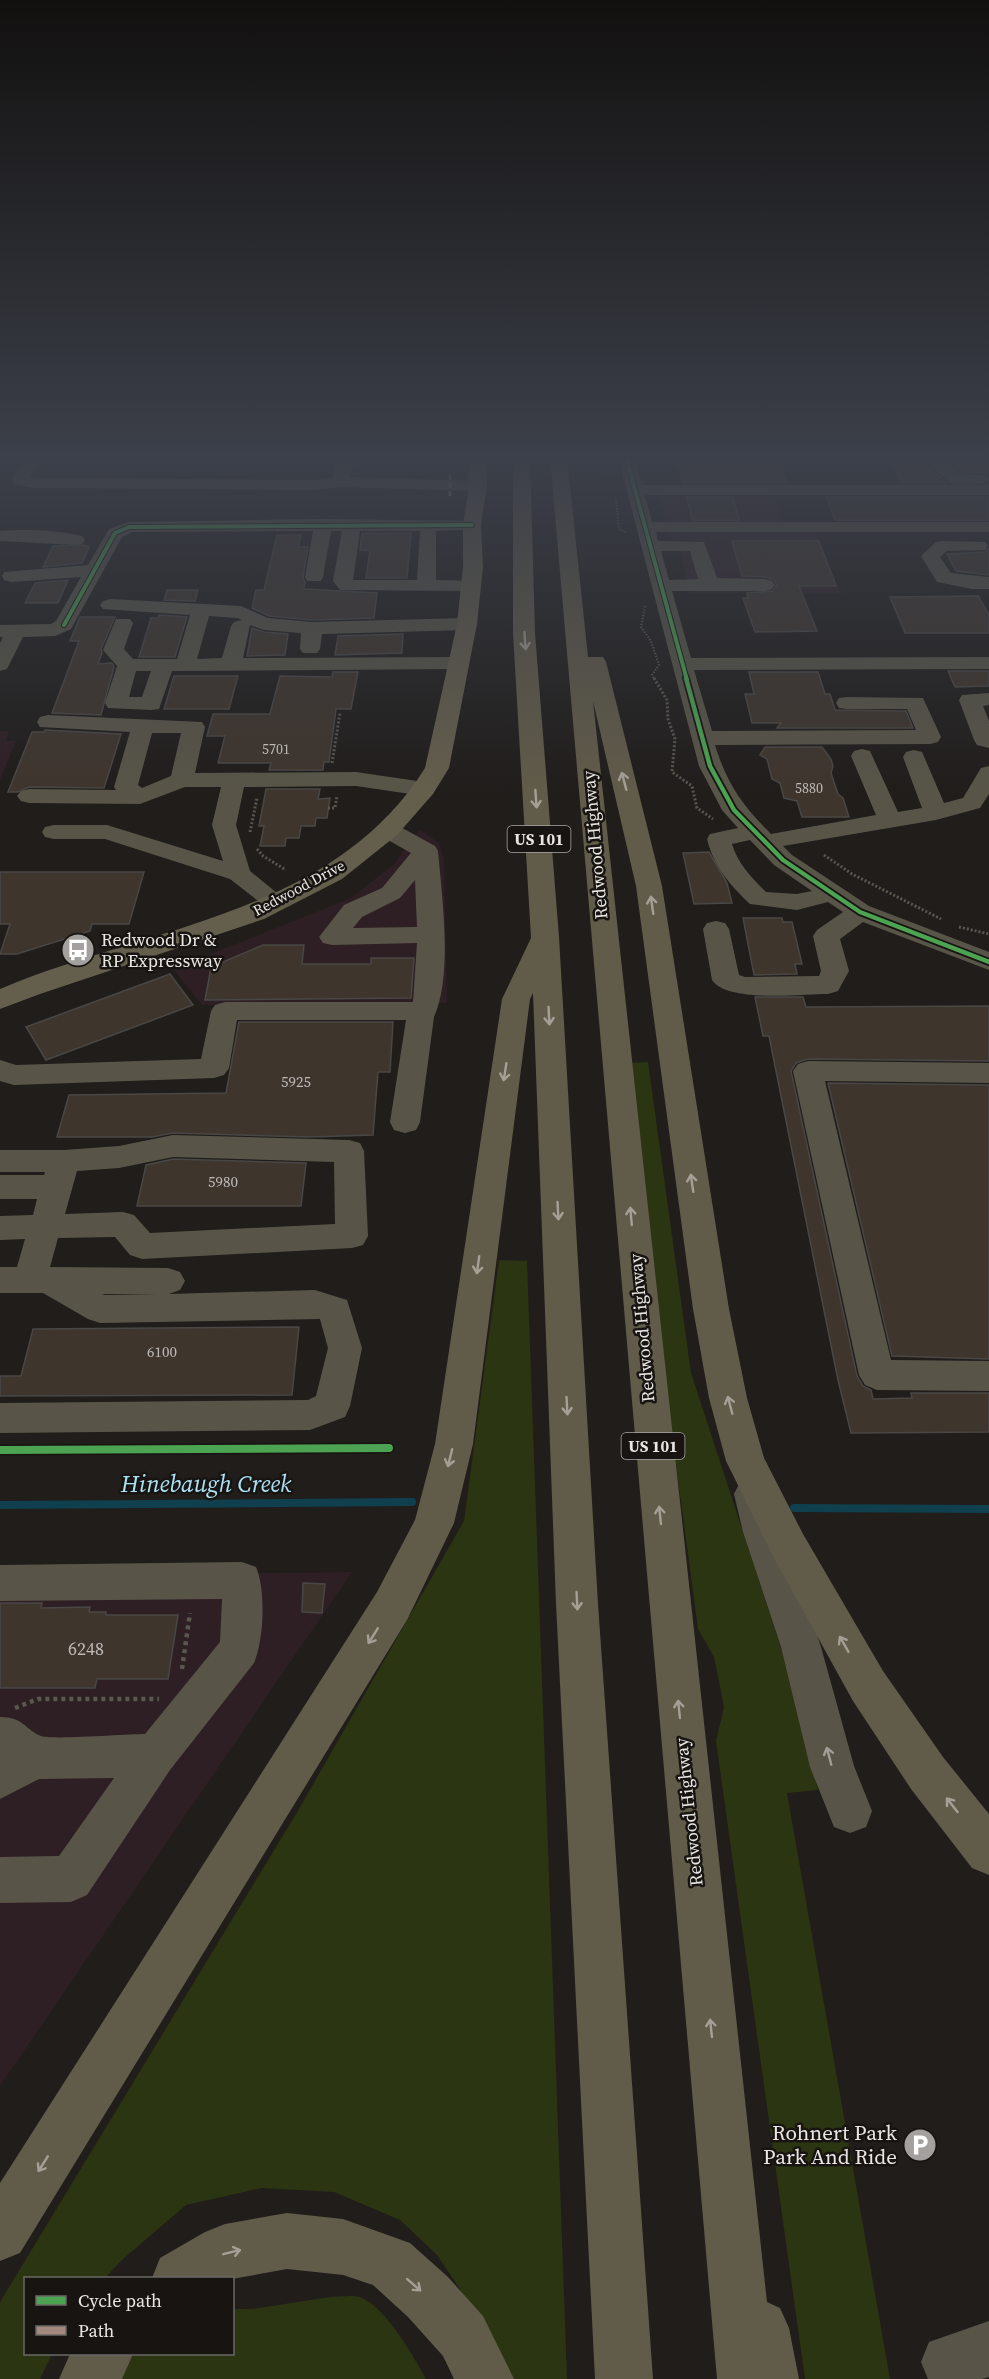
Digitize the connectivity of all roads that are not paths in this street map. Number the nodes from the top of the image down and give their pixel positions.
1 (3, 568) edge
2 (316, 568) edge
3 (344, 568) edge
4 (427, 568) edge
5 (471, 568) edge
6 (523, 568) edge
7 (569, 568) edge
8 (575, 568) edge
9 (656, 568) edge
10 (704, 568) edge
11 (938, 568) edge
12 (94, 570) joint
13 (314, 577) dead end
14 (989, 583) edge
15 (709, 584) junction
16 (426, 585) junction
17 (471, 585) junction
18 (765, 585) dead end
19 (661, 586) junction
20 (396, 593) dead end
21 (110, 605) dead end
22 (201, 610) junction
23 (123, 623) dead end
24 (467, 624) junction
25 (241, 626) dead end
26 (392, 626) junction
27 (312, 628) junction
28 (8, 630) edge
29 (846, 644) dead end
30 (726, 645) dead end
31 (308, 663) junction
32 (458, 663) junction
33 (989, 663) edge
34 (0, 664) edge
35 (682, 664) junction
36 (128, 665) junction
37 (163, 665) junction
38 (184, 665) junction
39 (231, 665) junction
40 (264, 665) junction
41 (259, 687) dead end
42 (989, 699) edge
43 (847, 703) dead end
44 (48, 722) dead end
45 (142, 726) junction
46 (702, 738) junction
47 (989, 741) edge
48 (862, 756) dead end
49 (914, 757) dead end
50 (989, 773) edge
51 (182, 780) junction
52 (234, 780) junction
53 (424, 789) junction
54 (29, 796) dead end
55 (140, 797) junction
56 (936, 813) junction
57 (890, 820) junction
58 (388, 830) junction
59 (54, 832) dead end
60 (760, 837) junction
61 (426, 850) junction
62 (239, 874) junction
63 (833, 893) junction
64 (275, 903) junction
65 (860, 912) junction
66 (430, 922) junction
67 (716, 929) dead end
68 (545, 937) junction
69 (989, 962) edge
70 (0, 1000) edge
71 (423, 1011) junction
72 (989, 1073) edge
73 (5, 1079) edge
74 (405, 1122) dead end
75 (0, 1161) edge
76 (61, 1174) junction
77 (0, 1187) edge
78 (45, 1227) junction
79 (0, 1228) edge
80 (26, 1280) edge
81 (168, 1281) dead end
82 (989, 1376) edge
83 (0, 1418) edge
84 (746, 1461) junction
85 (0, 1583) edge
86 (12, 1746) edge
87 (155, 1755) junction
88 (850, 1811) dead end
89 (989, 1851) edge
90 (0, 1880) edge
91 (716, 2075) junction
92 (0, 2233) edge
93 (182, 2277) edge
94 (103, 2355) edge
95 (88, 2379) edge
96 (485, 2379) edge
97 (624, 2379) edge
98 (746, 2379) edge
99 (770, 2379) edge

1 - 12 street
2 - 13 street
3 - 16 street
4 - 16 street
5 - 17 main road, Redwood Drive
6 -> 68 highway, US 101
91 -> 7 highway, Redwood Highway / US 101
84 -> 8 highway
9 - 19 street
10 - 15 street
11 - 14 street
12 - 28 street
15 - 18 street
15 - 19 street
16 - 17 street
17 - 24 main road, Redwood Drive
19 - 35 street
20 - 26 street
21 - 22 street
22 - 27 street
22 - 38 street
23 - 36 street
24 - 26 street
24 - 32 main road, Redwood Drive
25 - 39 street
26 - 27 street
27 - 31 street
28 - 34 street
29 - 30 street
31 - 32 street
31 - 40 street
32 - 53 main road, Redwood Drive
33 - 35 street
35 - 46 street
36 - 37 street
36 - 37 street
37 - 38 street
38 - 39 street
39 - 40 street
40 - 41 street
42 - 47 street
43 - 46 street
44 - 45 street
45 - 51 street
45 - 55 street
46 - 60 street
48 - 57 street
49 - 56 street
50 - 56 street
51 - 52 street
51 - 55 street
52 - 53 street
52 - 62 street
53 - 58 main road, Redwood Drive
54 - 55 street
56 - 57 street
57 - 60 street
58 - 61 street
58 - 64 main road, Redwood Drive
59 - 62 street
60 - 63 street
60 - 63 street
61 - 66 street
61 - 66 street
62 - 64 street
63 - 65 street
64 - 70 main road, Redwood Drive
65 - 67 street
65 - 69 street
66 - 71 street
68 -> 92 highway
68 -> 97 highway, US 101
71 - 73 street
71 - 74 street
72 - 82 street
75 - 76 street
76 - 77 street
76 - 78 street
76 - 78 street
78 - 79 street
78 - 80 street
80 - 81 street
80 - 83 street
88 -> 84 street
89 -> 84 highway
85 - 87 street
86 - 87 street
87 - 90 street
91 - 98 highway, Redwood Highway / US 101
91 - 99 highway
93 -> 96 highway
94 - 95 highway

